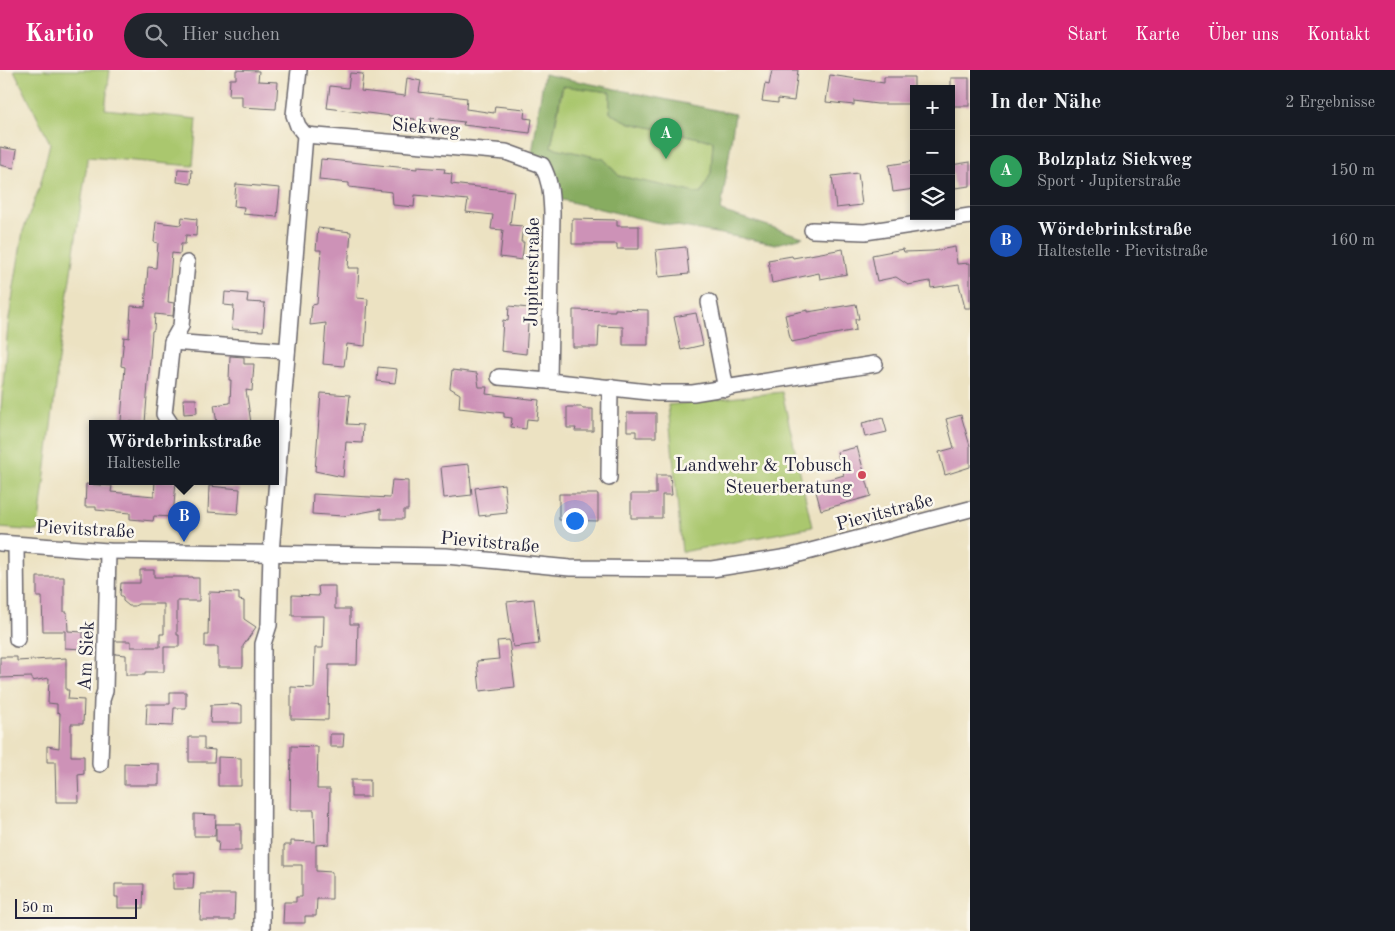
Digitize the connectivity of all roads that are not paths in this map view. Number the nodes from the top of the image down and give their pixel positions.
1 (299, 70) edge
2 (305, 135) junction
3 (542, 165) joint
4 (970, 216) edge
5 (812, 230) dead end
6 (187, 263) dead end
7 (709, 302) dead end
8 (172, 342) junction
9 (287, 351) junction
10 (875, 364) dead end
11 (499, 377) dead end
12 (549, 381) junction
13 (610, 387) junction
14 (726, 389) junction
15 (168, 420) edge
16 (279, 452) edge
17 (609, 478) dead end
18 (276, 485) edge
19 (970, 509) edge
20 (0, 543) edge
21 (16, 545) junction
22 (108, 551) junction
23 (271, 553) junction
24 (17, 639) dead end
25 (100, 764) dead end
26 (262, 931) edge

1 - 2 street
2 - 3 street, Siekweg
2 - 9 street
3 - 12 street, Jupiterstraße
4 - 5 street
6 - 8 street
7 - 14 street
8 - 9 street
8 - 15 street
9 - 16 street
10 - 14 street
11 - 12 street
12 - 13 street
13 - 14 street
13 - 17 street
18 - 23 street
19 - 23 street, Pievitstraße
20 - 21 street, Pievitstraße
21 - 22 street, Pievitstraße
21 - 24 street
22 - 23 street, Pievitstraße
22 - 25 street, Am Siek
23 - 26 street

